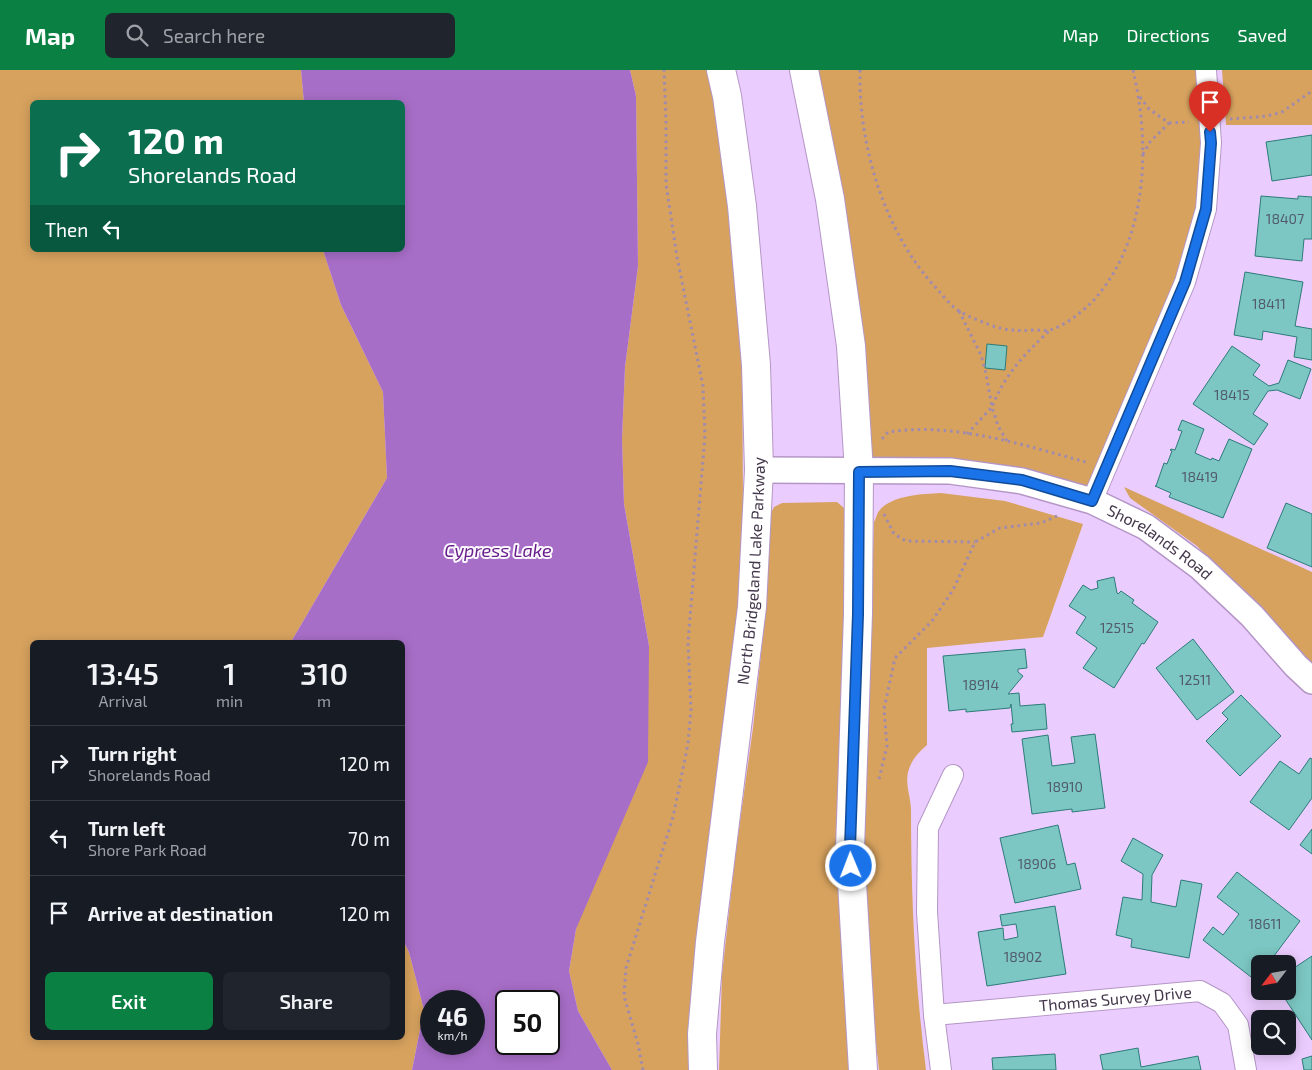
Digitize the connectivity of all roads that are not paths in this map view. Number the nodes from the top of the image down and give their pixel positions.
1 (721, 70) edge
2 (804, 70) edge
3 (1206, 70) edge
4 (759, 470) junction
5 (869, 472) junction
6 (1092, 501) junction
7 (1312, 681) edge
8 (953, 775) dead end
9 (934, 1016) junction
10 (703, 1070) edge
11 (863, 1070) edge
12 (941, 1070) edge
13 (1246, 1070) edge

1 - 4 main road, North Bridgeland Lake Parkway
2 - 5 main road
3 - 6 street
4 - 5 street, Shorelands Road
4 - 10 main road, North Bridgeland Lake Parkway
5 - 6 street, Shorelands Road
5 - 11 main road
6 - 7 street, Shorelands Road
8 - 9 street
9 - 12 street
9 - 13 street, Thomas Survey Drive

